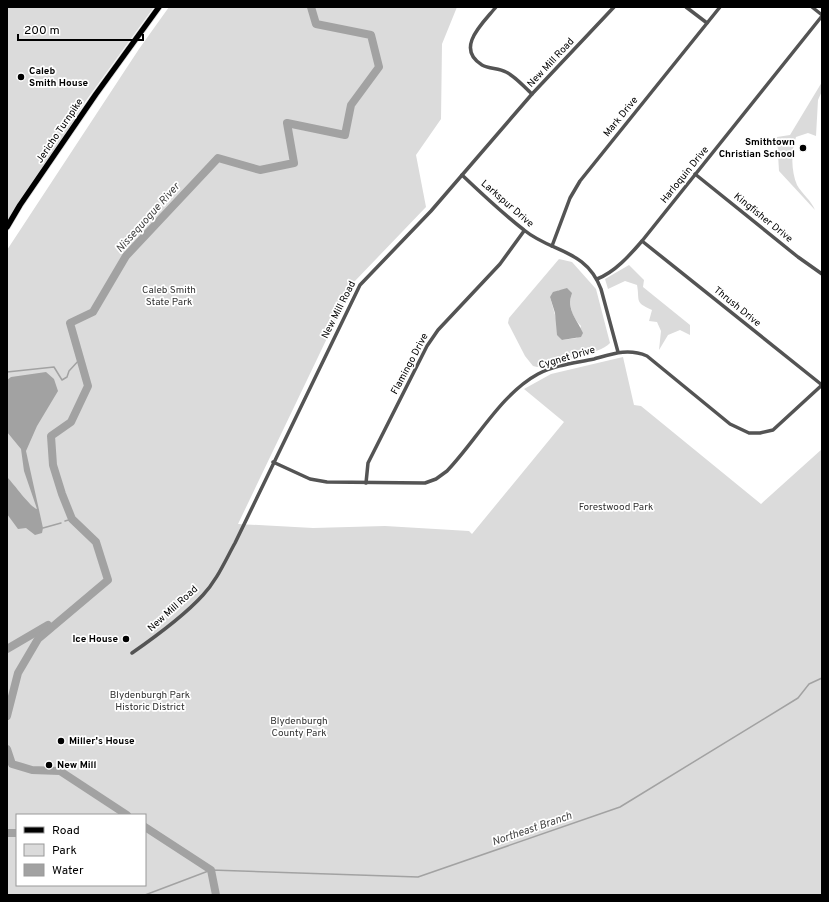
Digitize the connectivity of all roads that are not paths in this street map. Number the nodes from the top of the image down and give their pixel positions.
1 (159, 7) edge
2 (496, 7) edge
3 (614, 7) edge
4 (686, 7) edge
5 (720, 7) edge
6 (812, 7) edge
7 (822, 15) edge
8 (707, 23) junction
9 (532, 94) junction
10 (695, 174) junction
11 (462, 175) junction
12 (7, 227) edge
13 (524, 231) junction
14 (642, 241) junction
15 (552, 246) junction
16 (822, 274) edge
17 (598, 279) junction
18 (618, 352) junction
19 (822, 385) edge
20 (273, 462) junction
21 (366, 482) junction
22 (132, 654) dead end

1 - 12 main road, Jericho Turnpike
2 - 9 street
3 - 9 street, New Mill Road
4 - 8 street
5 - 8 street, Mark Drive
6 - 7 street
7 - 10 street, Harloquin Drive
8 - 15 street, Mark Drive
9 - 11 street, New Mill Road
10 - 14 street, Harloquin Drive
10 - 16 street, Kingfisher Drive
11 - 13 street, Larkspur Drive
11 - 20 street, New Mill Road
13 - 15 street, Larkspur Drive
13 - 21 street, Flamingo Drive
14 - 17 street, Harloquin Drive
14 - 19 street, Thrush Drive
15 - 17 street, Larkspur Drive
17 - 18 street, Larkspur Drive
18 - 19 street, Cygnet Drive
18 - 21 street, Cygnet Drive
20 - 21 street, Cygnet Drive
20 - 22 street, New Mill Road

